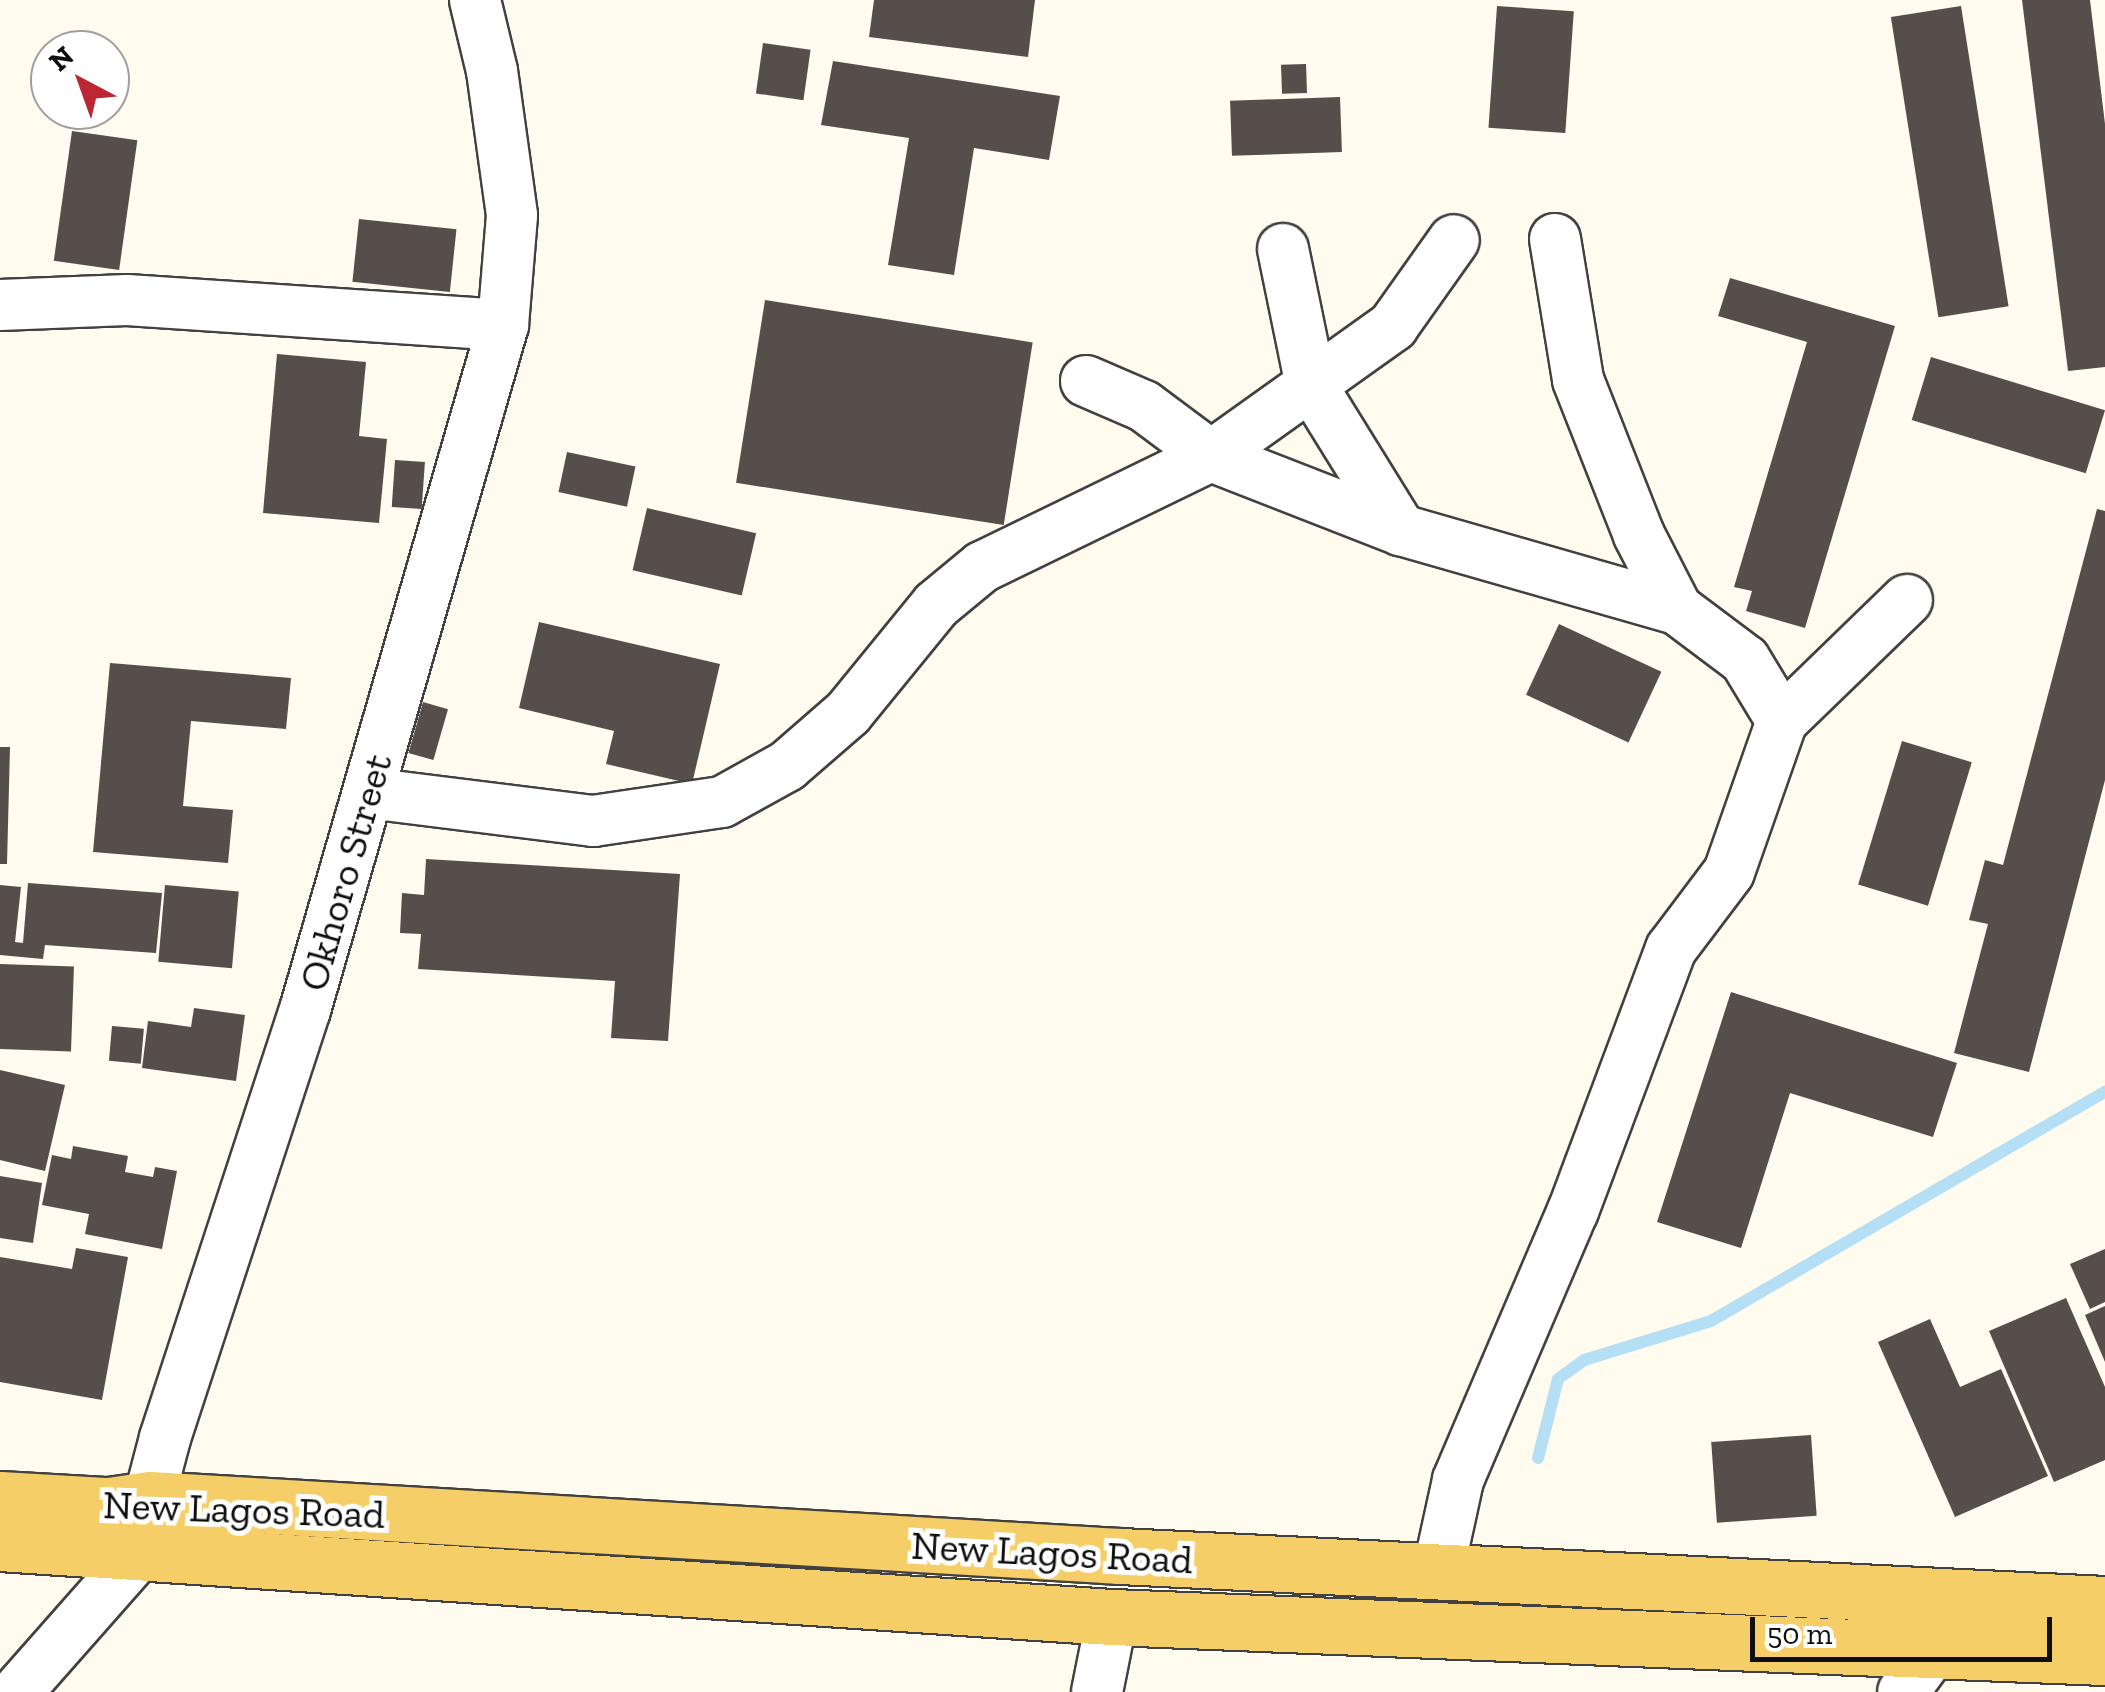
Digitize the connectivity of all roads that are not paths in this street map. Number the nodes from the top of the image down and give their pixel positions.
1 (475, 0) edge
2 (1454, 240) dead end
3 (1556, 240) dead end
4 (1283, 249) dead end
5 (0, 304) edge
6 (503, 325) junction
7 (1086, 381) dead end
8 (1312, 385) junction
9 (1211, 456) junction
10 (1401, 530) junction
11 (1907, 600) dead end
12 (1677, 609) junction
13 (1782, 721) junction
14 (368, 794) junction
15 (0, 1499) edge
16 (146, 1524) junction
17 (0, 1543) edge
18 (1438, 1572) junction
19 (2105, 1604) edge
20 (1112, 1617) junction
21 (2105, 1657) edge
22 (1918, 1671) edge
23 (17, 1692) edge
24 (1097, 1692) edge

1 - 6 street, Okhoro Street
2 - 8 street
3 - 12 street
4 - 8 street
5 - 6 street
6 - 14 street, Okhoro Street
7 - 9 street
8 - 9 street
8 - 10 street
9 - 10 street
9 - 14 street
10 - 12 street
11 - 13 street
12 - 13 street
13 - 18 street
14 - 16 street, Okhoro Street
15 - 16 main road, New Lagos Road
16 - 17 main road, New Lagos Road
16 - 18 main road, New Lagos Road
16 - 20 main road, New Lagos Road
16 - 23 street, Okhoro Street
18 - 19 main road, New Lagos Road
20 - 22 main road, New Lagos Road
20 - 24 street
21 - 22 main road, New Lagos Road

